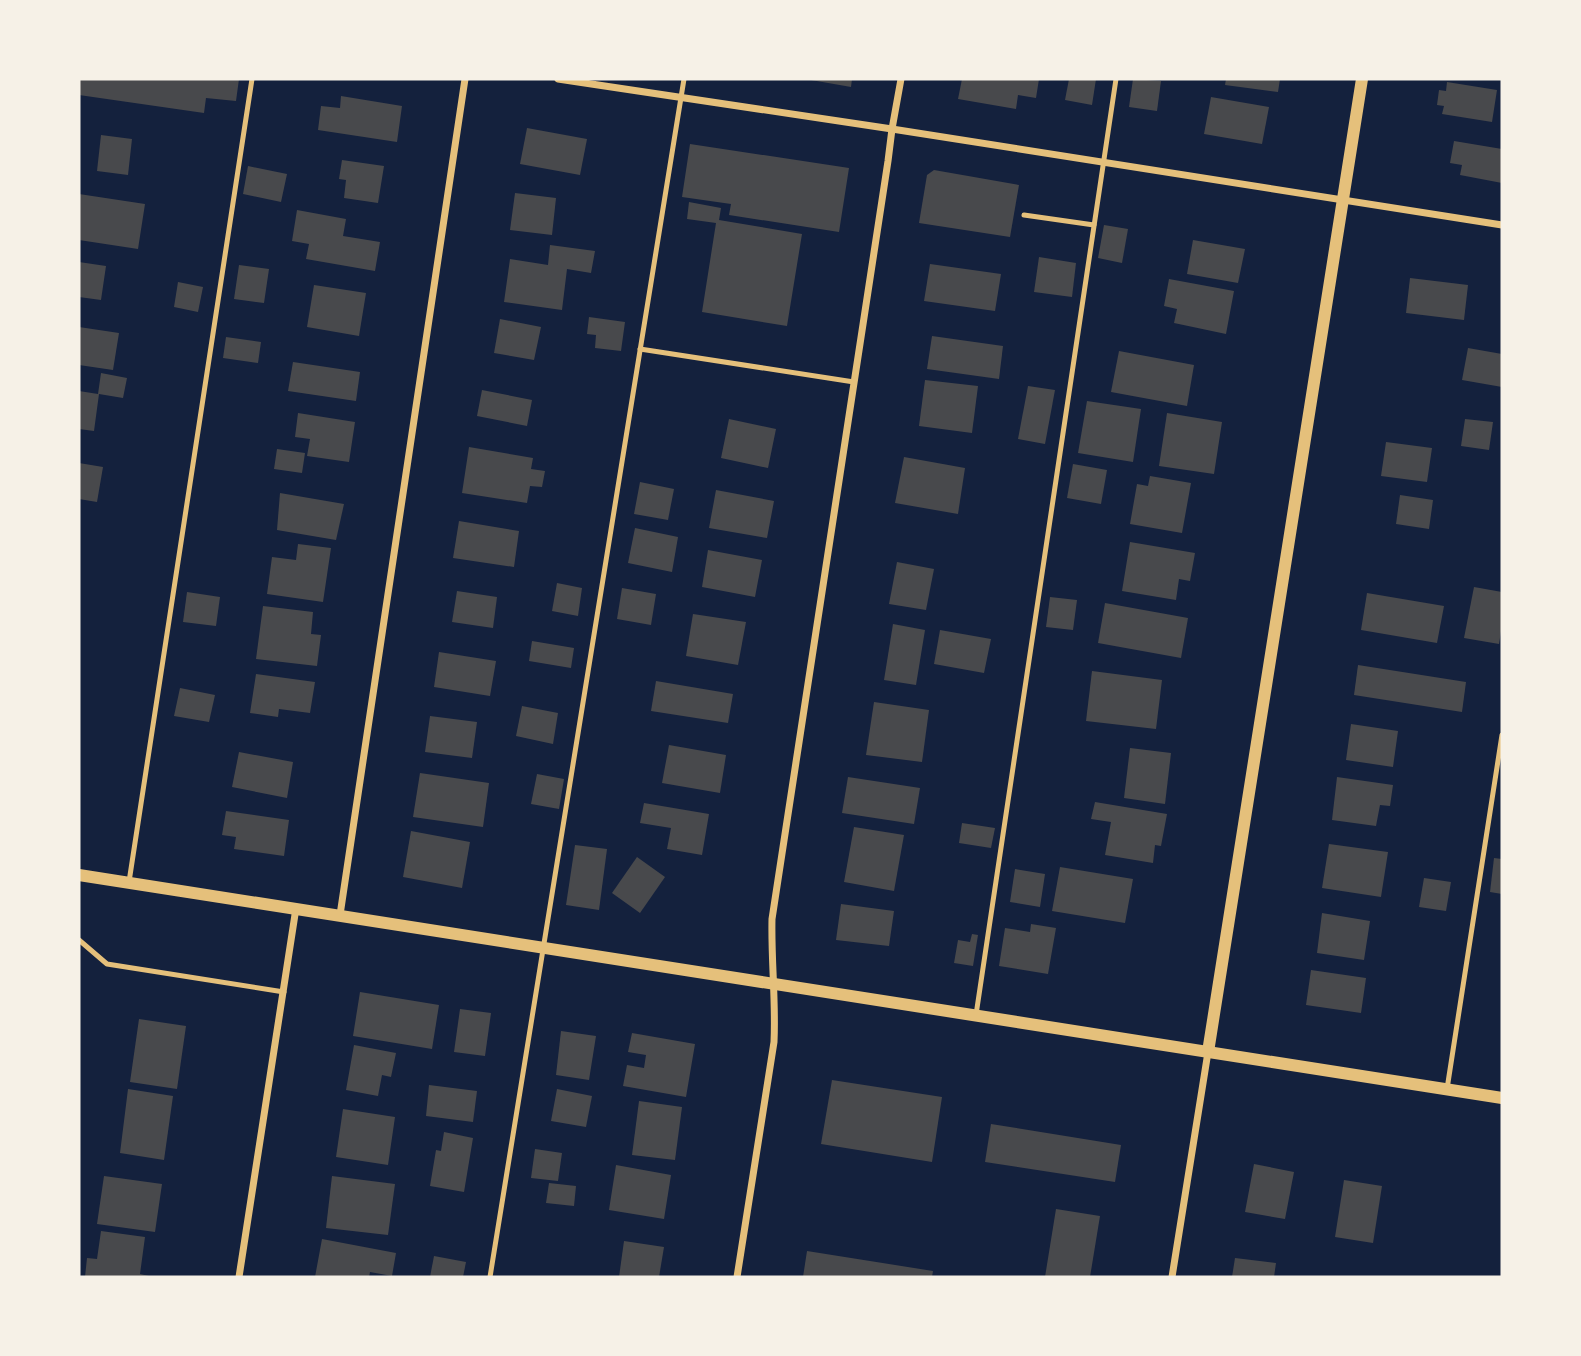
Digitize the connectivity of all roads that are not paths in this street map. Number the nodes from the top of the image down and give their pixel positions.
1 (252, 79) edge
2 (465, 79) edge
3 (558, 79) edge
4 (684, 79) edge
5 (901, 79) edge
6 (1116, 79) edge
7 (1362, 79) edge
8 (681, 97) junction
9 (892, 129) junction
10 (1103, 162) junction
11 (1344, 200) junction
12 (1024, 215) dead end
13 (1094, 225) junction
14 (1502, 225) edge
15 (640, 349) junction
16 (854, 382) junction
17 (1502, 735) edge
18 (79, 874) edge
19 (129, 883) junction
20 (296, 908) junction
21 (340, 915) junction
22 (79, 940) edge
23 (543, 947) junction
24 (773, 984) junction
25 (284, 992) junction
26 (976, 1015) junction
27 (1208, 1052) junction
28 (1447, 1089) junction
29 (1502, 1098) edge
30 (239, 1277) edge
31 (490, 1277) edge
32 (737, 1277) edge
33 (1172, 1277) edge

1 - 19 lane
2 - 21 street
3 - 8 street
4 - 8 lane
5 - 9 street
6 - 10 lane
7 - 11 street
8 - 9 street
8 - 15 lane
9 - 10 street
9 - 16 street
10 - 11 street
10 - 13 lane
11 - 14 street
11 - 27 street
12 - 13 lane
13 - 26 lane
15 - 16 lane
15 - 23 lane
16 - 24 street
17 - 28 lane
18 - 19 street
19 - 20 street
20 - 21 street
20 - 25 street
21 - 23 street
22 - 25 lane
23 - 24 street
23 - 31 lane
24 - 26 street
24 - 32 street
25 - 30 street
26 - 27 street
27 - 28 street
27 - 33 street
28 - 29 street

